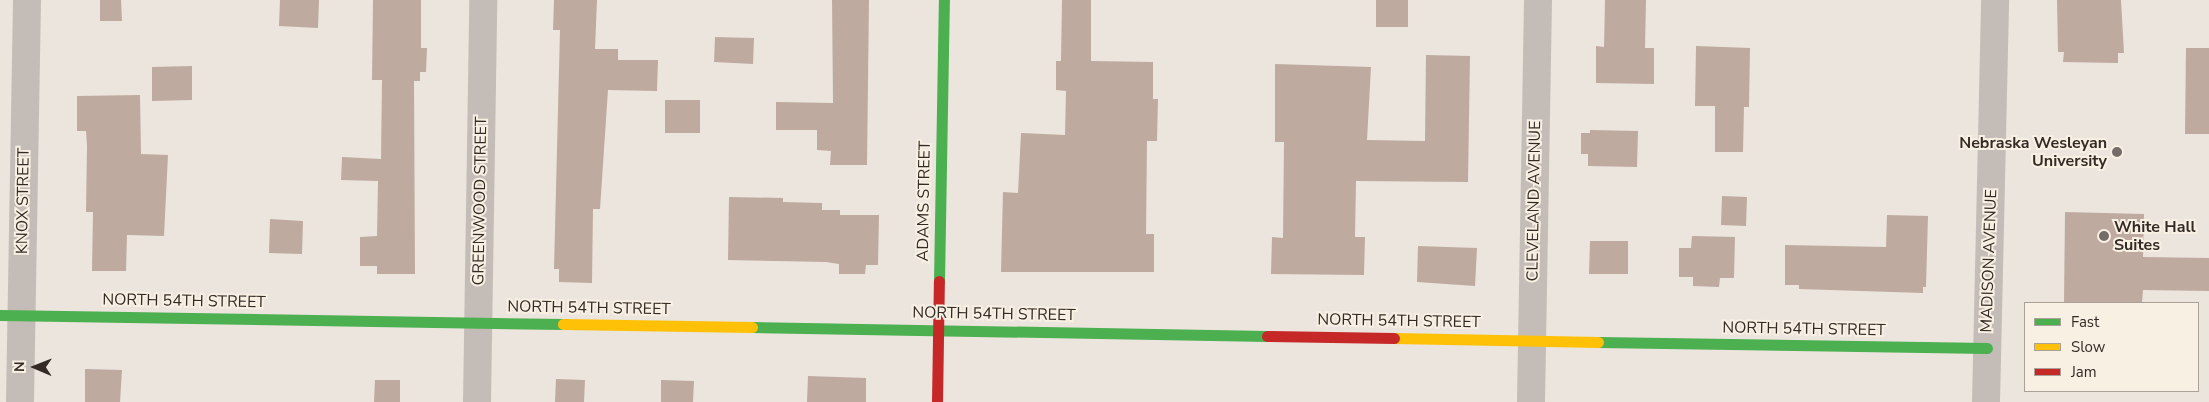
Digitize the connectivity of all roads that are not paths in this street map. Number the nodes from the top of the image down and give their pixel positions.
1 (27, 0) edge
2 (484, 0) edge
3 (944, 0) edge
4 (1538, 0) edge
5 (1995, 0) edge
6 (11, 315) edge
7 (478, 323) junction
8 (938, 330) junction
9 (1532, 340) junction
10 (1987, 348) junction
11 (20, 402) edge
12 (476, 402) edge
13 (937, 402) edge
14 (1531, 402) edge
15 (1986, 402) edge

1 - 6 street, KNOX STREET
2 - 7 street, GREENWOOD STREET
3 - 8 street, ADAMS STREET
4 - 9 street, CLEVELAND AVENUE
5 - 10 street, MADISON AVENUE
6 - 7 street, NORTH 54TH STREET
6 - 11 street, KNOX STREET
7 - 8 street, NORTH 54TH STREET
7 - 12 street, GREENWOOD STREET
8 - 9 street, NORTH 54TH STREET
8 - 13 street, ADAMS STREET
9 - 10 street, NORTH 54TH STREET
9 - 14 street, CLEVELAND AVENUE
10 - 15 street, MADISON AVENUE

